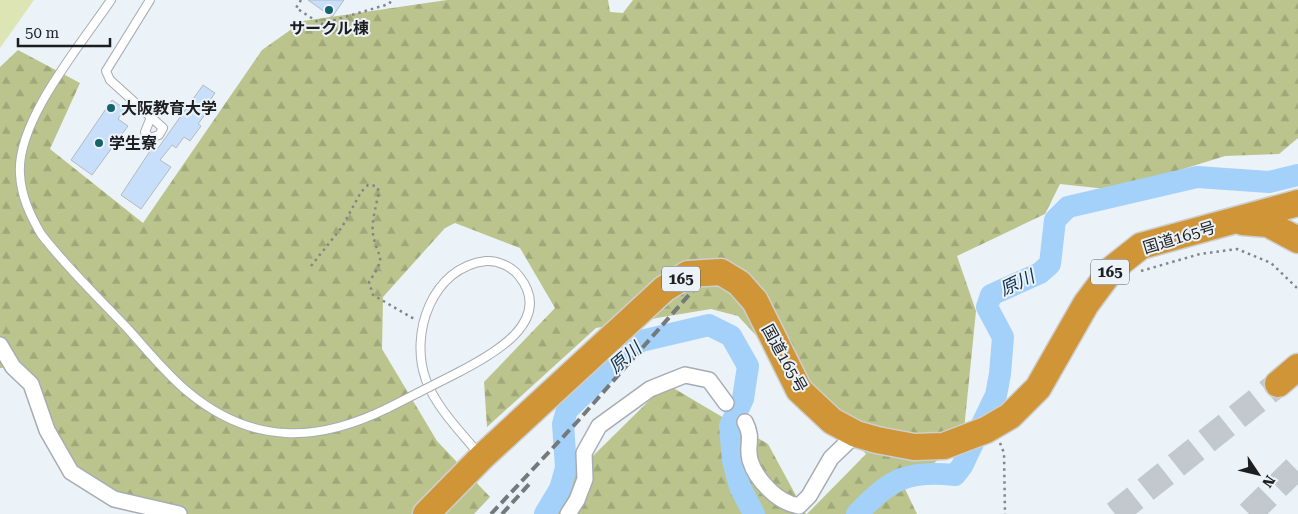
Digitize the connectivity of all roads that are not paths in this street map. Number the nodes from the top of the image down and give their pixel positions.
1 (111, 0) edge
2 (150, 0) edge
3 (151, 117) dead end
4 (1297, 205) edge
5 (1235, 221) junction
6 (1297, 239) edge
7 (0, 345) edge
8 (1298, 367) edge
9 (1278, 384) tunnel mouth
10 (726, 404) dead end
11 (745, 422) dead end
12 (856, 434) junction
13 (482, 458) junction
14 (179, 514) edge
15 (426, 514) edge
16 (568, 514) edge

1 - 13 lane, bridge
2 - 3 lane
4 - 5 highway, 国道165号 / 165
4 - 6 highway
5 - 6 highway
5 - 12 highway, 国道165号 / 165
7 - 14 street
8 - 9 highway
10 - 16 street
11 - 12 street
12 - 13 highway, 国道165号 / 165
13 - 15 highway, 国道165号 / 165

